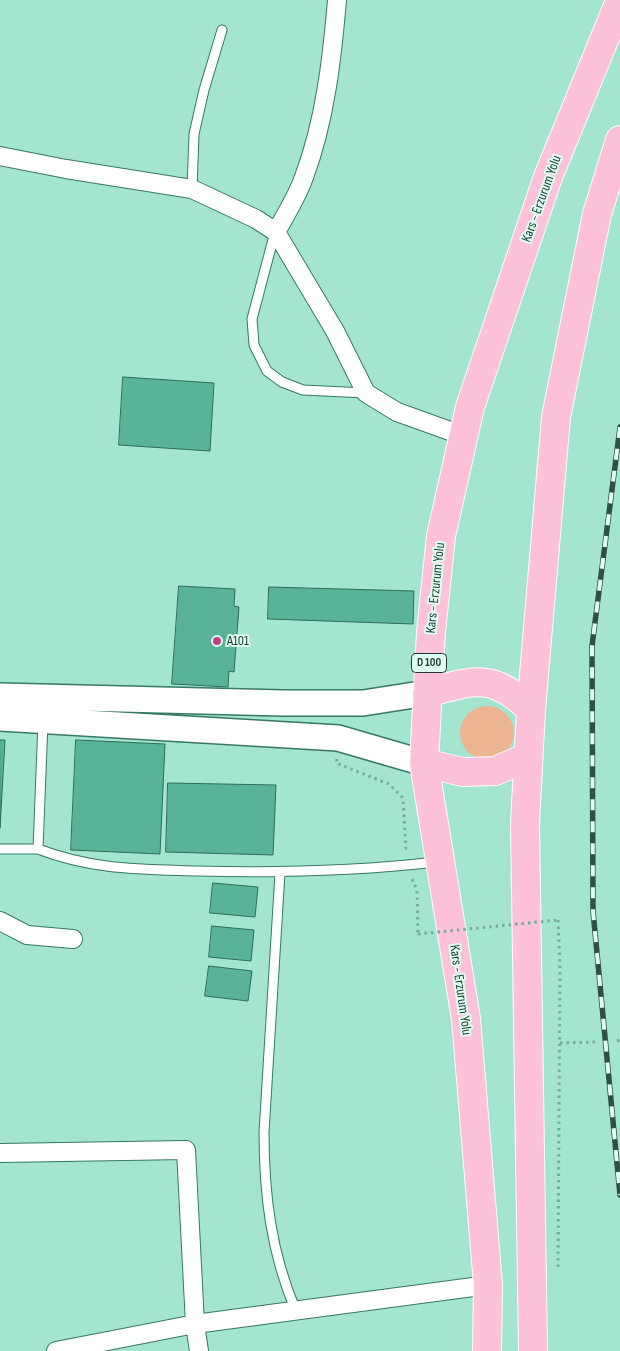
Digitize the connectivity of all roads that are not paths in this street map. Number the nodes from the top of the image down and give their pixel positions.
1 (336, 0) edge
2 (620, 1) edge
3 (222, 30) dead end
4 (620, 140) edge
5 (0, 156) edge
6 (192, 189) junction
7 (276, 232) junction
8 (366, 393) junction
9 (464, 436) junction
10 (427, 693) junction
11 (0, 696) edge
12 (531, 710) junction
13 (0, 718) edge
14 (43, 720) junction
15 (528, 758) junction
16 (424, 763) junction
17 (0, 849) edge
18 (38, 849) junction
19 (440, 862) junction
20 (280, 873) junction
21 (0, 921) edge
22 (73, 939) dead end
23 (0, 1153) edge
24 (488, 1285) junction
25 (296, 1311) junction
26 (195, 1324) junction
27 (56, 1351) edge
28 (199, 1351) edge
29 (487, 1351) edge
30 (533, 1351) edge

1 - 7 street
2 - 9 highway, Kars - Erzurum Yolu / D 100
3 - 6 lane
4 - 12 highway
5 - 6 street
6 - 7 street
7 - 8 street
7 - 8 lane
8 - 9 street
9 - 10 highway, Kars - Erzurum Yolu / D 100
10 - 11 street
10 - 12 highway
10 - 16 highway, Kars - Erzurum Yolu / D 100
12 - 15 highway
13 - 14 street
14 - 16 street
14 - 18 lane
15 - 16 highway
15 - 30 highway
16 - 19 highway, Kars - Erzurum Yolu / D 100
17 - 18 lane
18 - 20 lane
19 - 20 lane
19 - 24 highway, Kars - Erzurum Yolu / D 100
20 - 25 lane
21 - 22 street
23 - 26 street
24 - 25 street
24 - 29 highway, Kars - Erzurum Yolu / D 100
25 - 26 street
26 - 27 street
26 - 28 street

